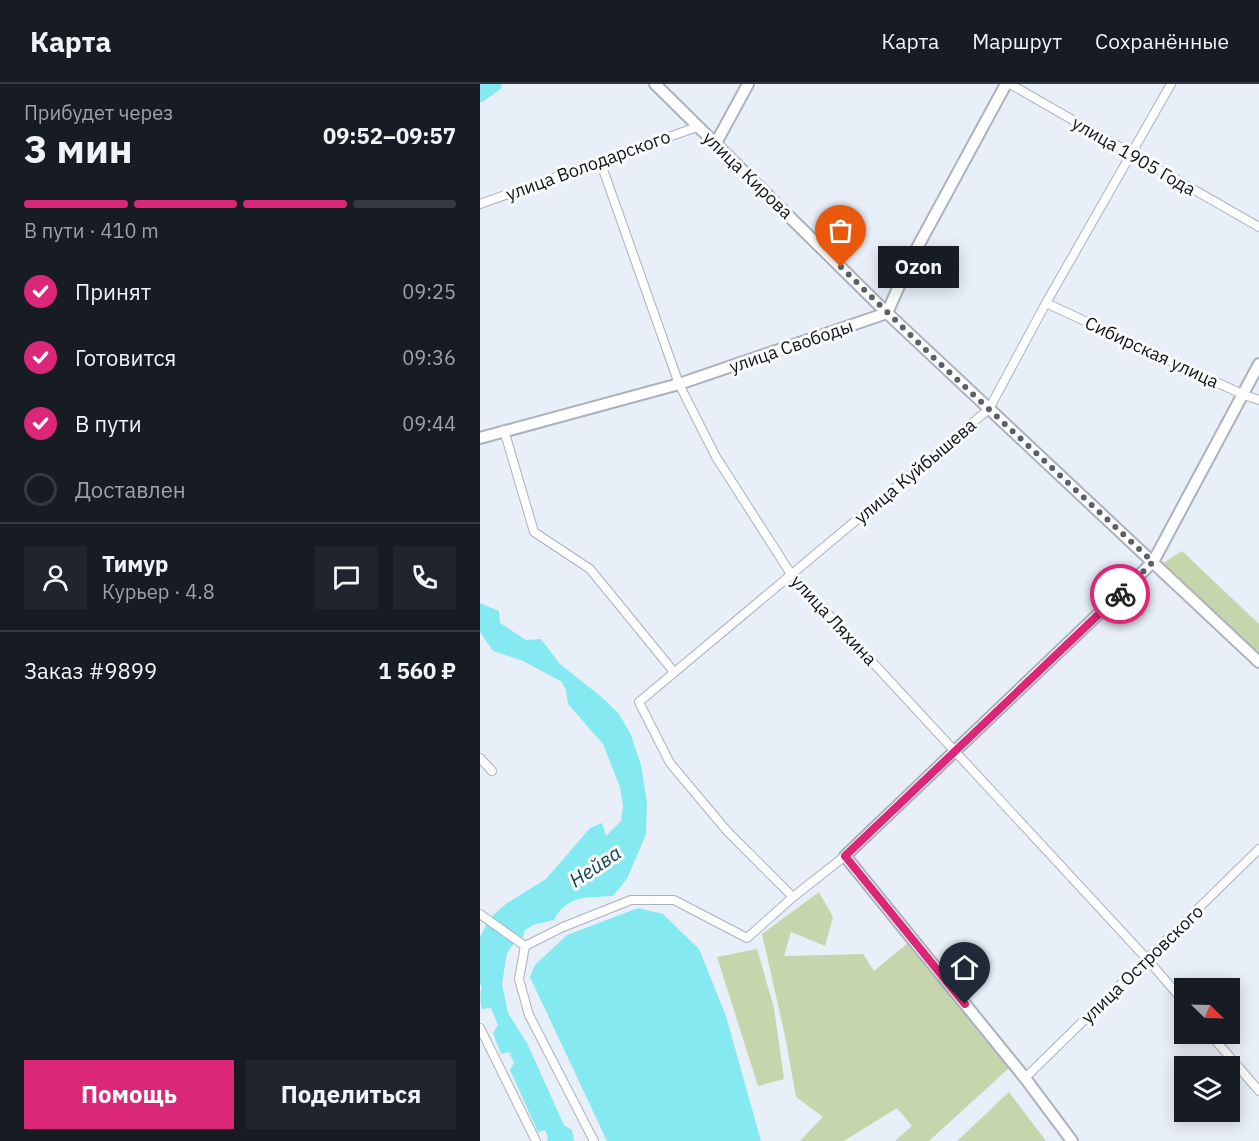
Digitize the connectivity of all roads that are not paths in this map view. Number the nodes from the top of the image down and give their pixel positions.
1 (655, 84) edge
2 (748, 84) edge
3 (1008, 84) edge
4 (1171, 84) edge
5 (697, 127) junction
6 (716, 143) junction
7 (1130, 153) junction
8 (600, 161) junction
9 (480, 204) edge
10 (1259, 227) edge
11 (1046, 303) junction
12 (887, 313) junction
13 (1259, 364) edge
14 (679, 384) junction
15 (1244, 395) junction
16 (1259, 400) edge
17 (989, 409) junction
18 (504, 430) junction
19 (480, 438) edge
20 (1153, 562) junction
21 (791, 574) junction
22 (1259, 662) edge
23 (675, 672) junction
24 (955, 750) junction
25 (480, 758) edge
26 (492, 771) dead end
27 (1259, 849) edge
28 (845, 856) junction
29 (793, 897) junction
30 (481, 915) edge
31 (525, 946) junction
32 (1147, 958) junction
33 (1174, 990) edge
34 (480, 1028) edge
35 (1219, 1044) edge
36 (1025, 1078) junction
37 (1259, 1091) edge
38 (536, 1141) edge
39 (594, 1141) edge
40 (1072, 1141) edge

1 - 5 main road, улица Кирова
2 - 6 main road
3 - 7 street, улица 1905 Года
3 - 12 main road
4 - 7 street, улица Куйбышева
5 - 6 main road, улица Кирова
5 - 8 street, улица Володарского
6 - 12 main road, улица Кирова
7 - 10 street, улица 1905 Года
7 - 11 street, улица Куйбышева
8 - 9 street, улица Володарского
8 - 14 street, улица Ляхина
11 - 15 street, Сибирская улица
11 - 17 street, улица Куйбышева
12 - 14 main road, улица Свободы
12 - 17 main road, улица Кирова
13 - 15 main road
14 - 18 main road, улица Свободы
14 - 21 street, улица Ляхина
15 - 16 street, Сибирская улица
15 - 20 main road
17 - 20 main road, улица Кирова
17 - 21 street, улица Куйбышева
18 - 19 main road, улица Свободы
18 - 23 street
20 - 22 main road, улица Кирова
20 - 24 main road
21 - 23 street, улица Куйбышева
21 - 24 street, улица Ляхина
23 - 29 street, улица Куйбышева
24 - 28 main road
24 - 32 street, улица Ляхина
25 - 26 street
27 - 32 street, улица Островского
28 - 29 street
28 - 36 main road
29 - 31 street
30 - 31 street
31 - 39 street
32 - 33 street, улица Ляхина
32 - 36 street, улица Островского
34 - 38 street
35 - 37 street
36 - 40 main road

